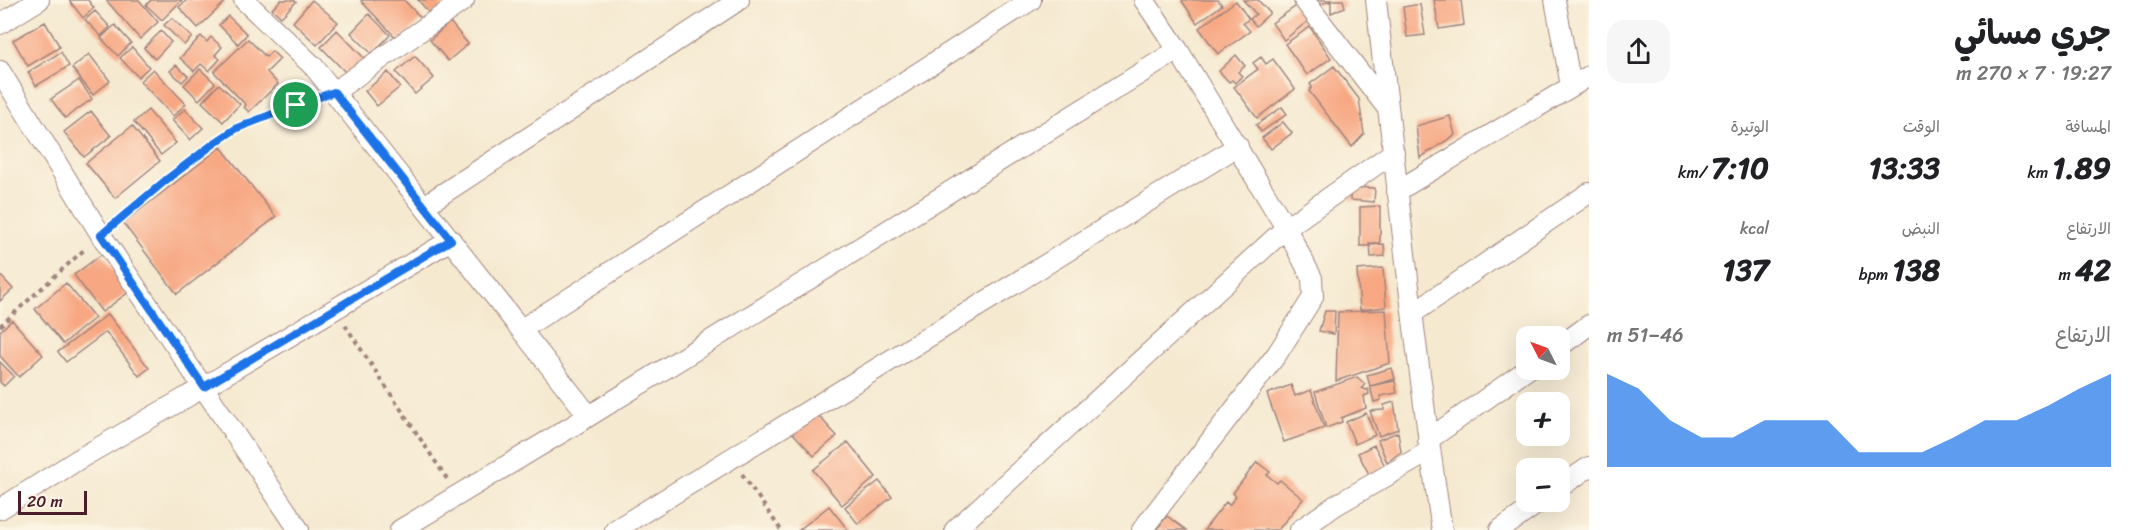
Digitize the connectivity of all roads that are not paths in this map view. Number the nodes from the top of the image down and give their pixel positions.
1 (39, 0) edge
2 (244, 0) edge
3 (464, 0) edge
4 (739, 0) edge
5 (1031, 0) edge
6 (1144, 0) edge
7 (1304, 0) edge
8 (1376, 0) edge
9 (1555, 0) edge
10 (0, 24) edge
11 (1178, 50) junction
12 (0, 70) edge
13 (1589, 76) edge
14 (1571, 86) junction
15 (334, 92) junction
16 (1388, 108) junction
17 (1238, 146) junction
18 (1394, 152) junction
19 (1397, 191) junction
20 (1589, 193) edge
21 (424, 206) junction
22 (1286, 228) junction
23 (451, 240) junction
24 (1413, 314) junction
25 (1589, 325) edge
26 (522, 329) junction
27 (1570, 339) edge
28 (1516, 378) edge
29 (204, 387) junction
30 (589, 416) junction
31 (1429, 446) junction
32 (1589, 467) edge
33 (1570, 480) edge
34 (0, 509) edge
35 (1525, 512) edge
36 (298, 530) edge
37 (400, 530) edge
38 (615, 530) edge
39 (955, 530) edge
40 (1142, 530) edge
41 (1300, 530) edge
42 (1442, 530) edge
43 (1500, 530) edge

1 - 10 street
2 - 15 street
3 - 15 street
4 - 21 street
5 - 26 street
6 - 11 street
7 - 16 street
8 - 16 street
9 - 14 street
11 - 17 street
11 - 30 street
12 - 29 street
13 - 14 street
14 - 19 street
15 - 21 street
16 - 18 street
17 - 22 street
17 - 38 street
18 - 19 street
18 - 22 street
19 - 24 street
20 - 24 street
21 - 23 street
22 - 39 street
22 - 40 street
23 - 26 street
23 - 29 street
24 - 31 street
25 - 27 street
26 - 30 street
28 - 31 street
29 - 34 street
29 - 36 street
30 - 37 street
31 - 41 street
31 - 42 street
32 - 33 street
35 - 43 street

